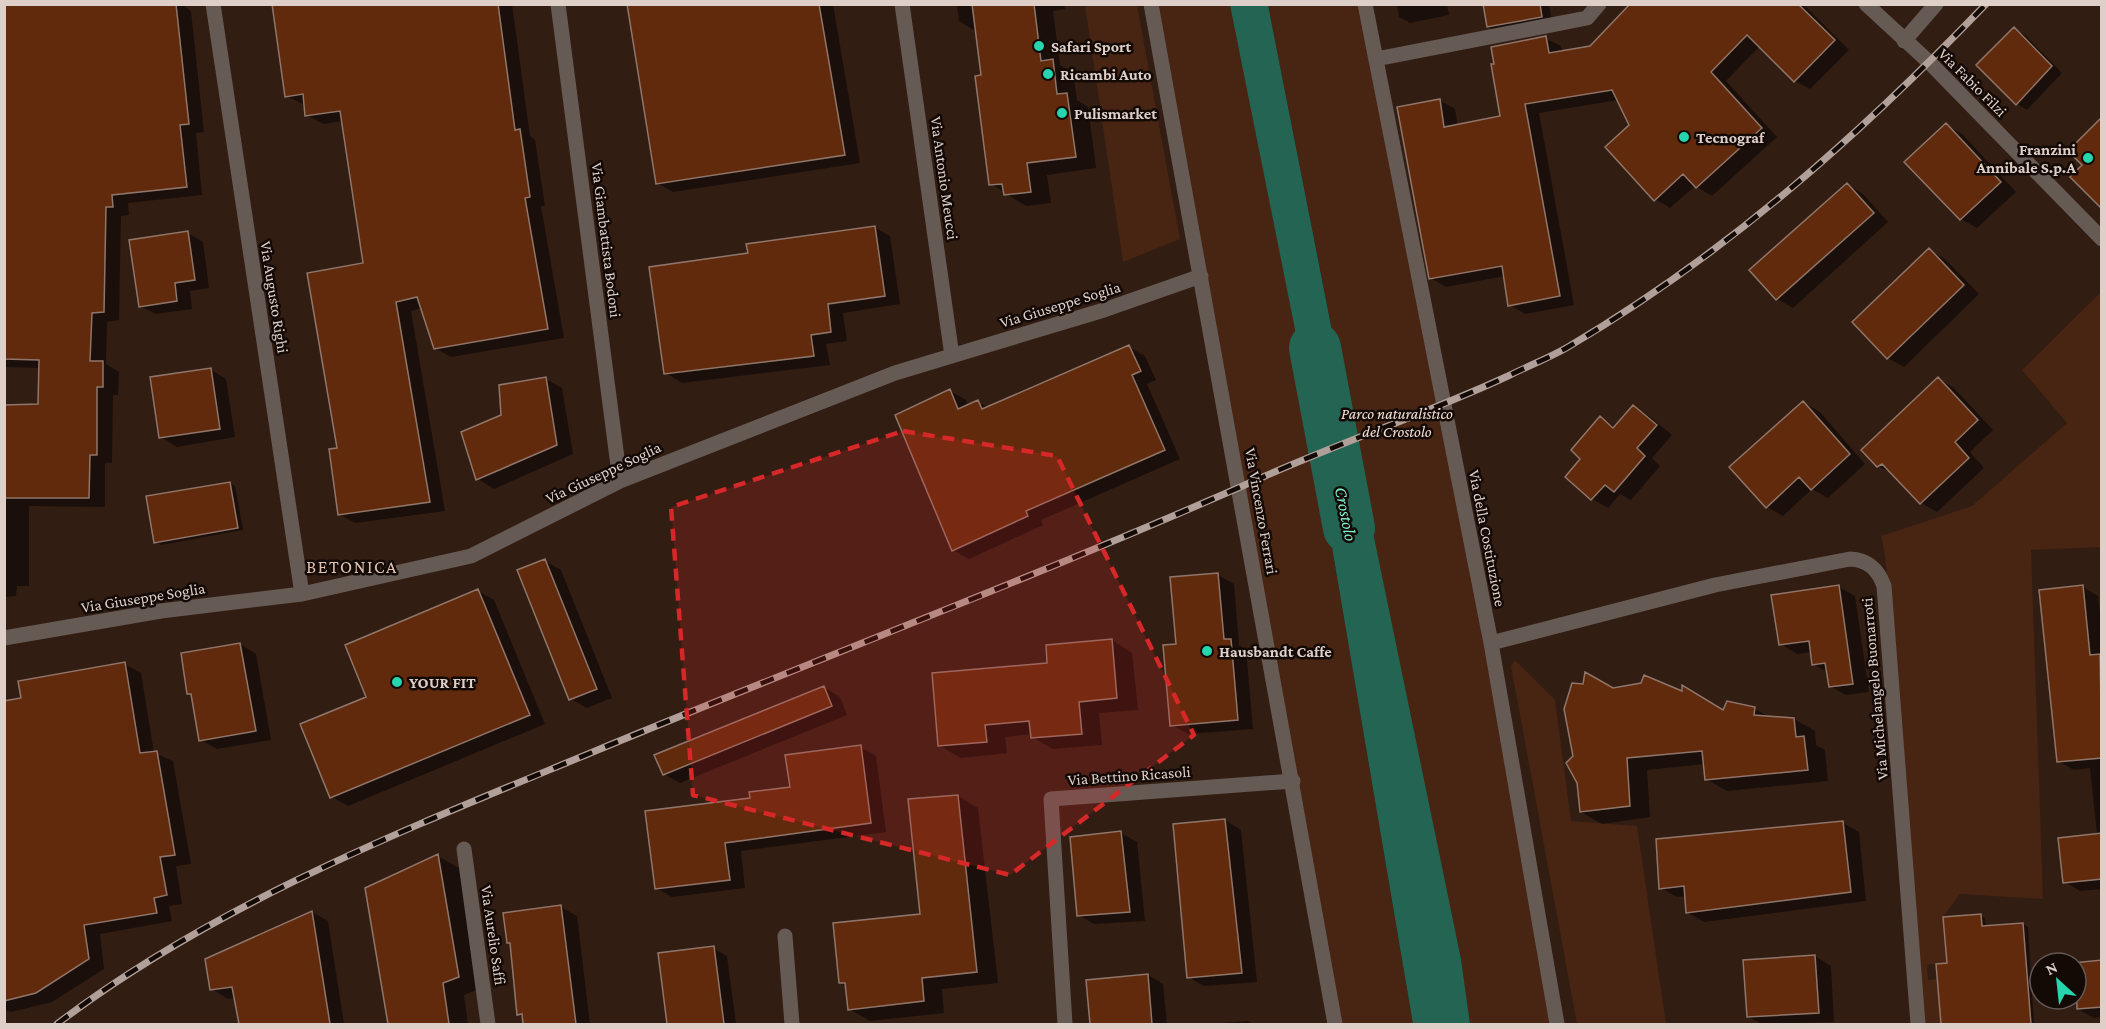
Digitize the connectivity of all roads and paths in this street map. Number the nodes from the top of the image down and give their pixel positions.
1 (213, 4) edge
2 (558, 4) edge
3 (902, 4) edge
4 (1151, 4) edge
5 (1365, 4) edge
6 (1599, 4) edge
7 (1866, 4) edge
8 (1936, 4) edge
9 (1904, 41) junction
10 (1376, 59) junction
11 (2102, 239) edge
12 (1201, 276) junction
13 (952, 356) junction
14 (620, 481) junction
15 (302, 594) junction
16 (4, 638) edge
17 (1491, 643) junction
18 (1293, 781) junction
19 (464, 849) dead end
20 (785, 936) dead end
21 (488, 1024) edge
22 (792, 1024) edge
23 (1065, 1024) edge
24 (1335, 1024) edge
25 (1557, 1024) edge
26 (1918, 1024) edge

1 - 15 street, Via Augusto Righi
2 - 14 street, Via Giambattista Bodoni
3 - 13 street, Via Antonio Meucci
4 - 12 street, Via Vincenzo Ferrari
5 - 10 street, Via della Costituzione
6 - 10 street
7 - 9 street, Via Fabio Filzi
8 - 9 street
9 - 11 street, Via Fabio Filzi
10 - 17 street, Via della Costituzione
12 - 13 street, Via Giuseppe Soglia
12 - 18 street, Via Vincenzo Ferrari
13 - 14 street, Via Giuseppe Soglia
14 - 15 street, Via Giuseppe Soglia
15 - 16 street, Via Giuseppe Soglia
17 - 25 street, Via della Costituzione
17 - 26 street, Via Michelangelo Buonarroti
18 - 23 street, Via Bettino Ricasoli
18 - 24 street, Via Vincenzo Ferrari
19 - 21 street, Via Aurelio Saffi
20 - 22 street

